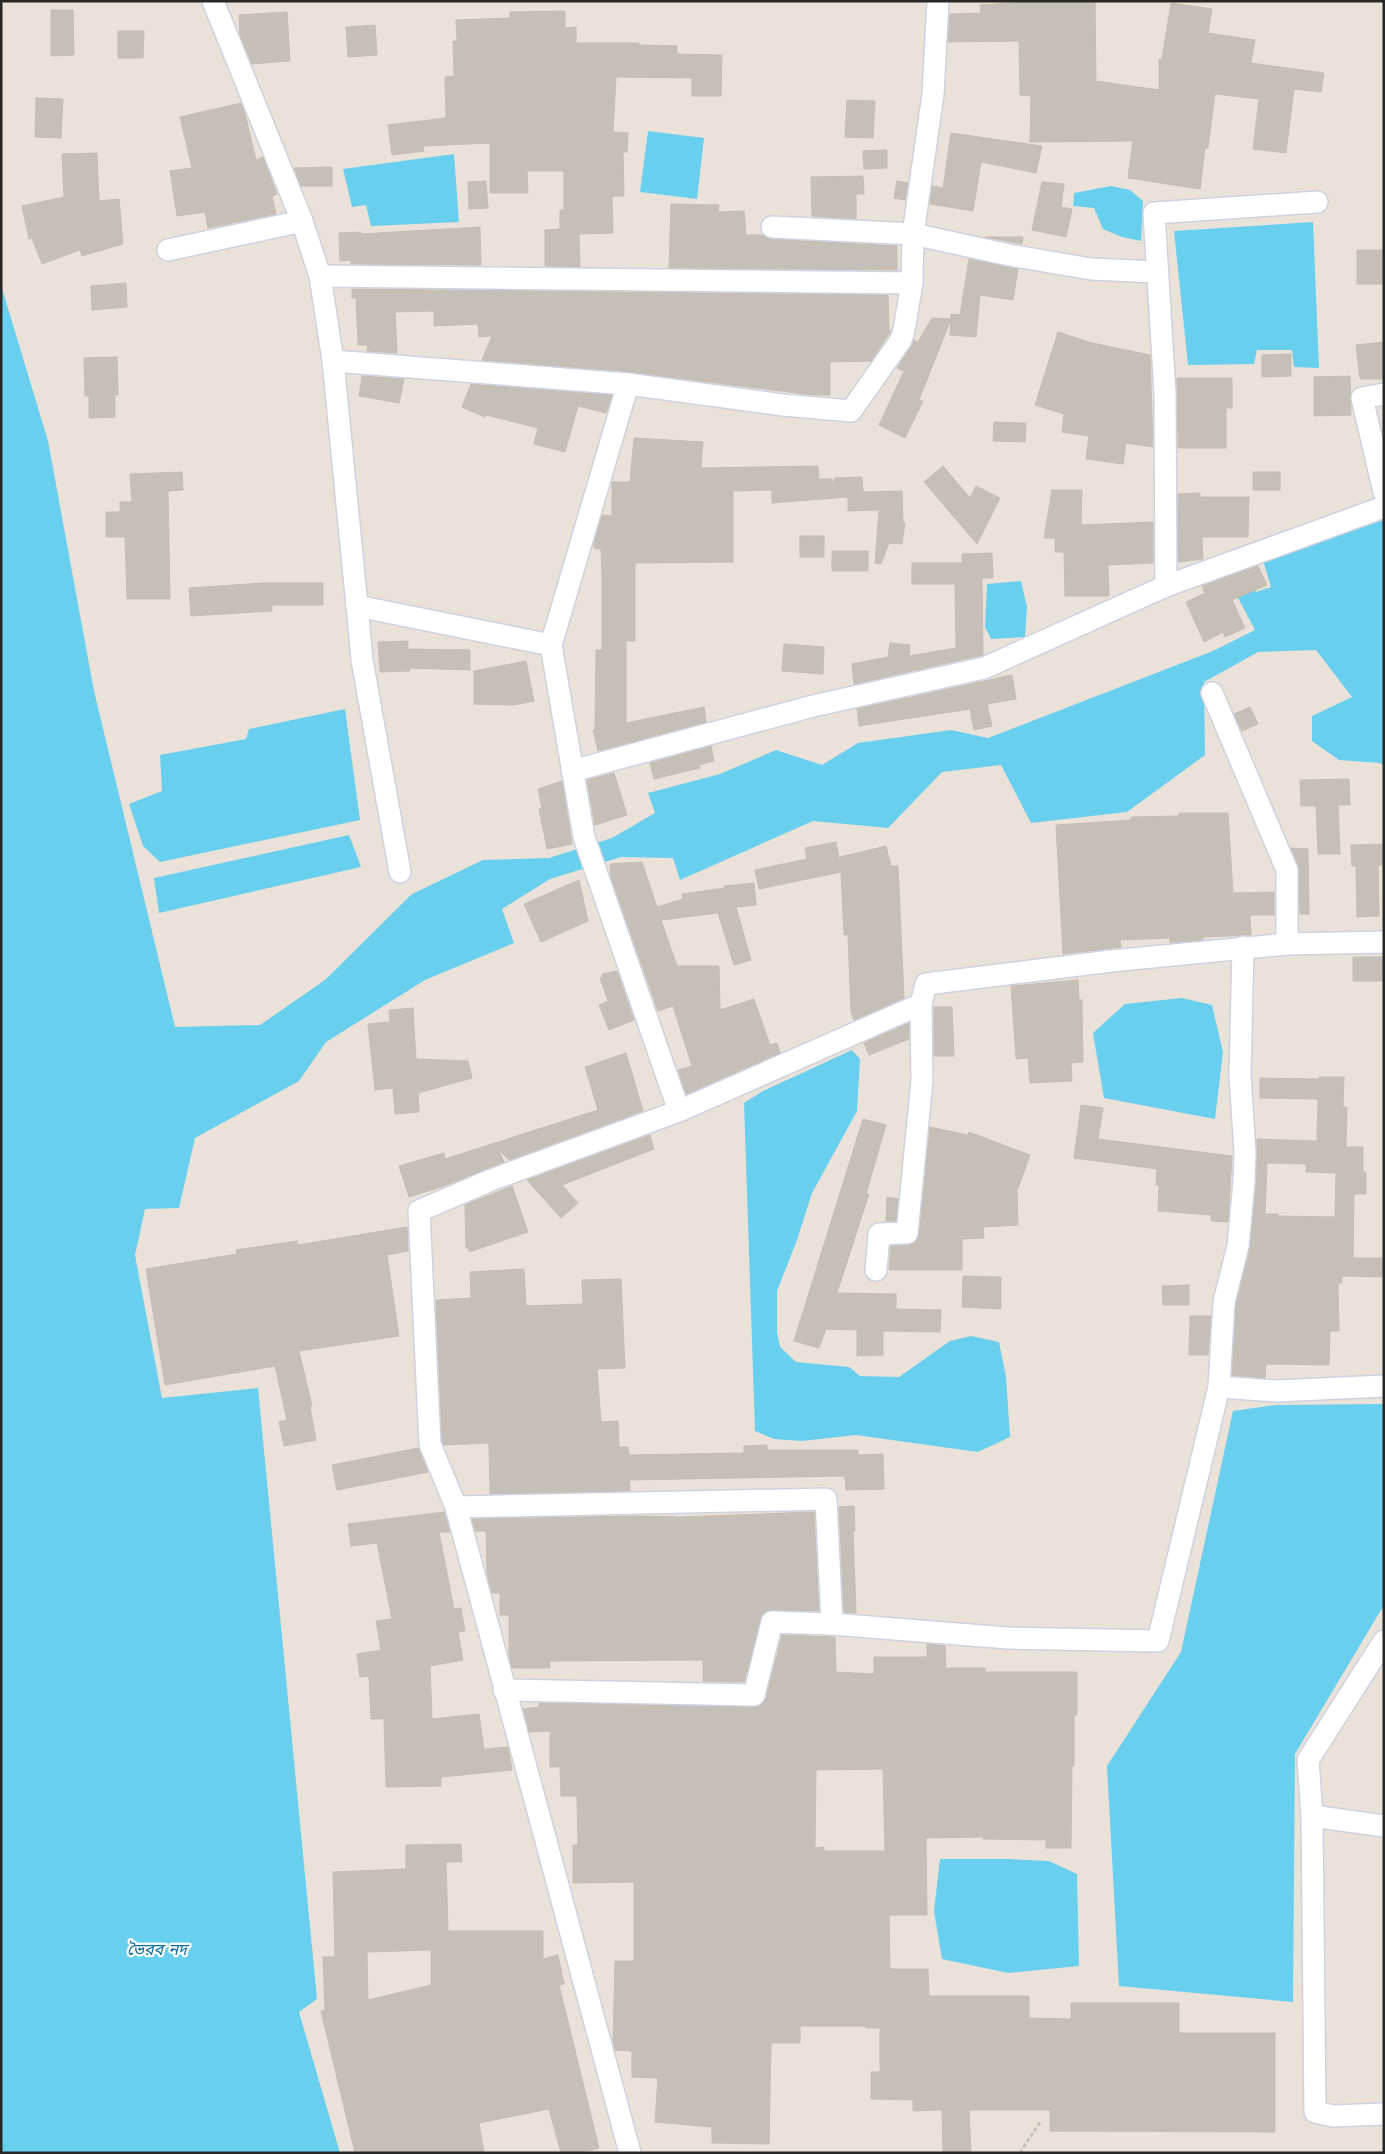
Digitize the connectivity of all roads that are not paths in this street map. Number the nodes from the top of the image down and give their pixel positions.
1 (213, 1) edge
2 (938, 1) edge
3 (1317, 202) dead end
4 (302, 221) junction
5 (772, 227) dead end
6 (913, 234) junction
7 (168, 250) dead end
8 (1158, 272) junction
9 (320, 276) junction
10 (912, 283) junction
11 (333, 361) junction
12 (628, 384) junction
13 (1384, 394) edge
14 (1384, 492) edge
15 (1384, 507) edge
16 (1166, 586) junction
17 (357, 606) junction
18 (551, 645) junction
19 (1212, 693) dead end
20 (572, 772) junction
21 (400, 872) dead end
22 (1384, 942) edge
23 (1287, 944) junction
24 (1243, 947) junction
25 (922, 1004) junction
26 (679, 1111) junction
27 (876, 1270) dead end
28 (1384, 1386) edge
29 (1219, 1387) junction
30 (456, 1507) junction
31 (832, 1624) junction
32 (1384, 1641) edge
33 (504, 1690) junction
34 (1312, 1816) junction
35 (1384, 1826) edge
36 (1384, 2114) edge
37 (630, 2153) edge

1 - 4 street
2 - 6 street
3 - 8 street
4 - 7 street
4 - 9 street
5 - 6 street
6 - 8 street
6 - 10 street
8 - 16 street
9 - 10 street
9 - 11 street
10 - 12 street
11 - 12 street
11 - 17 street
12 - 18 street
13 - 14 street
15 - 16 street
16 - 20 street
17 - 18 street
17 - 21 street
18 - 20 street
19 - 23 street
20 - 26 street
22 - 23 street
23 - 24 street
24 - 25 street
24 - 29 street
25 - 26 street
25 - 27 street
26 - 30 street
28 - 29 street
29 - 31 street
30 - 31 street
30 - 33 street
31 - 33 street
32 - 34 street
33 - 37 street
34 - 35 street
34 - 36 street

